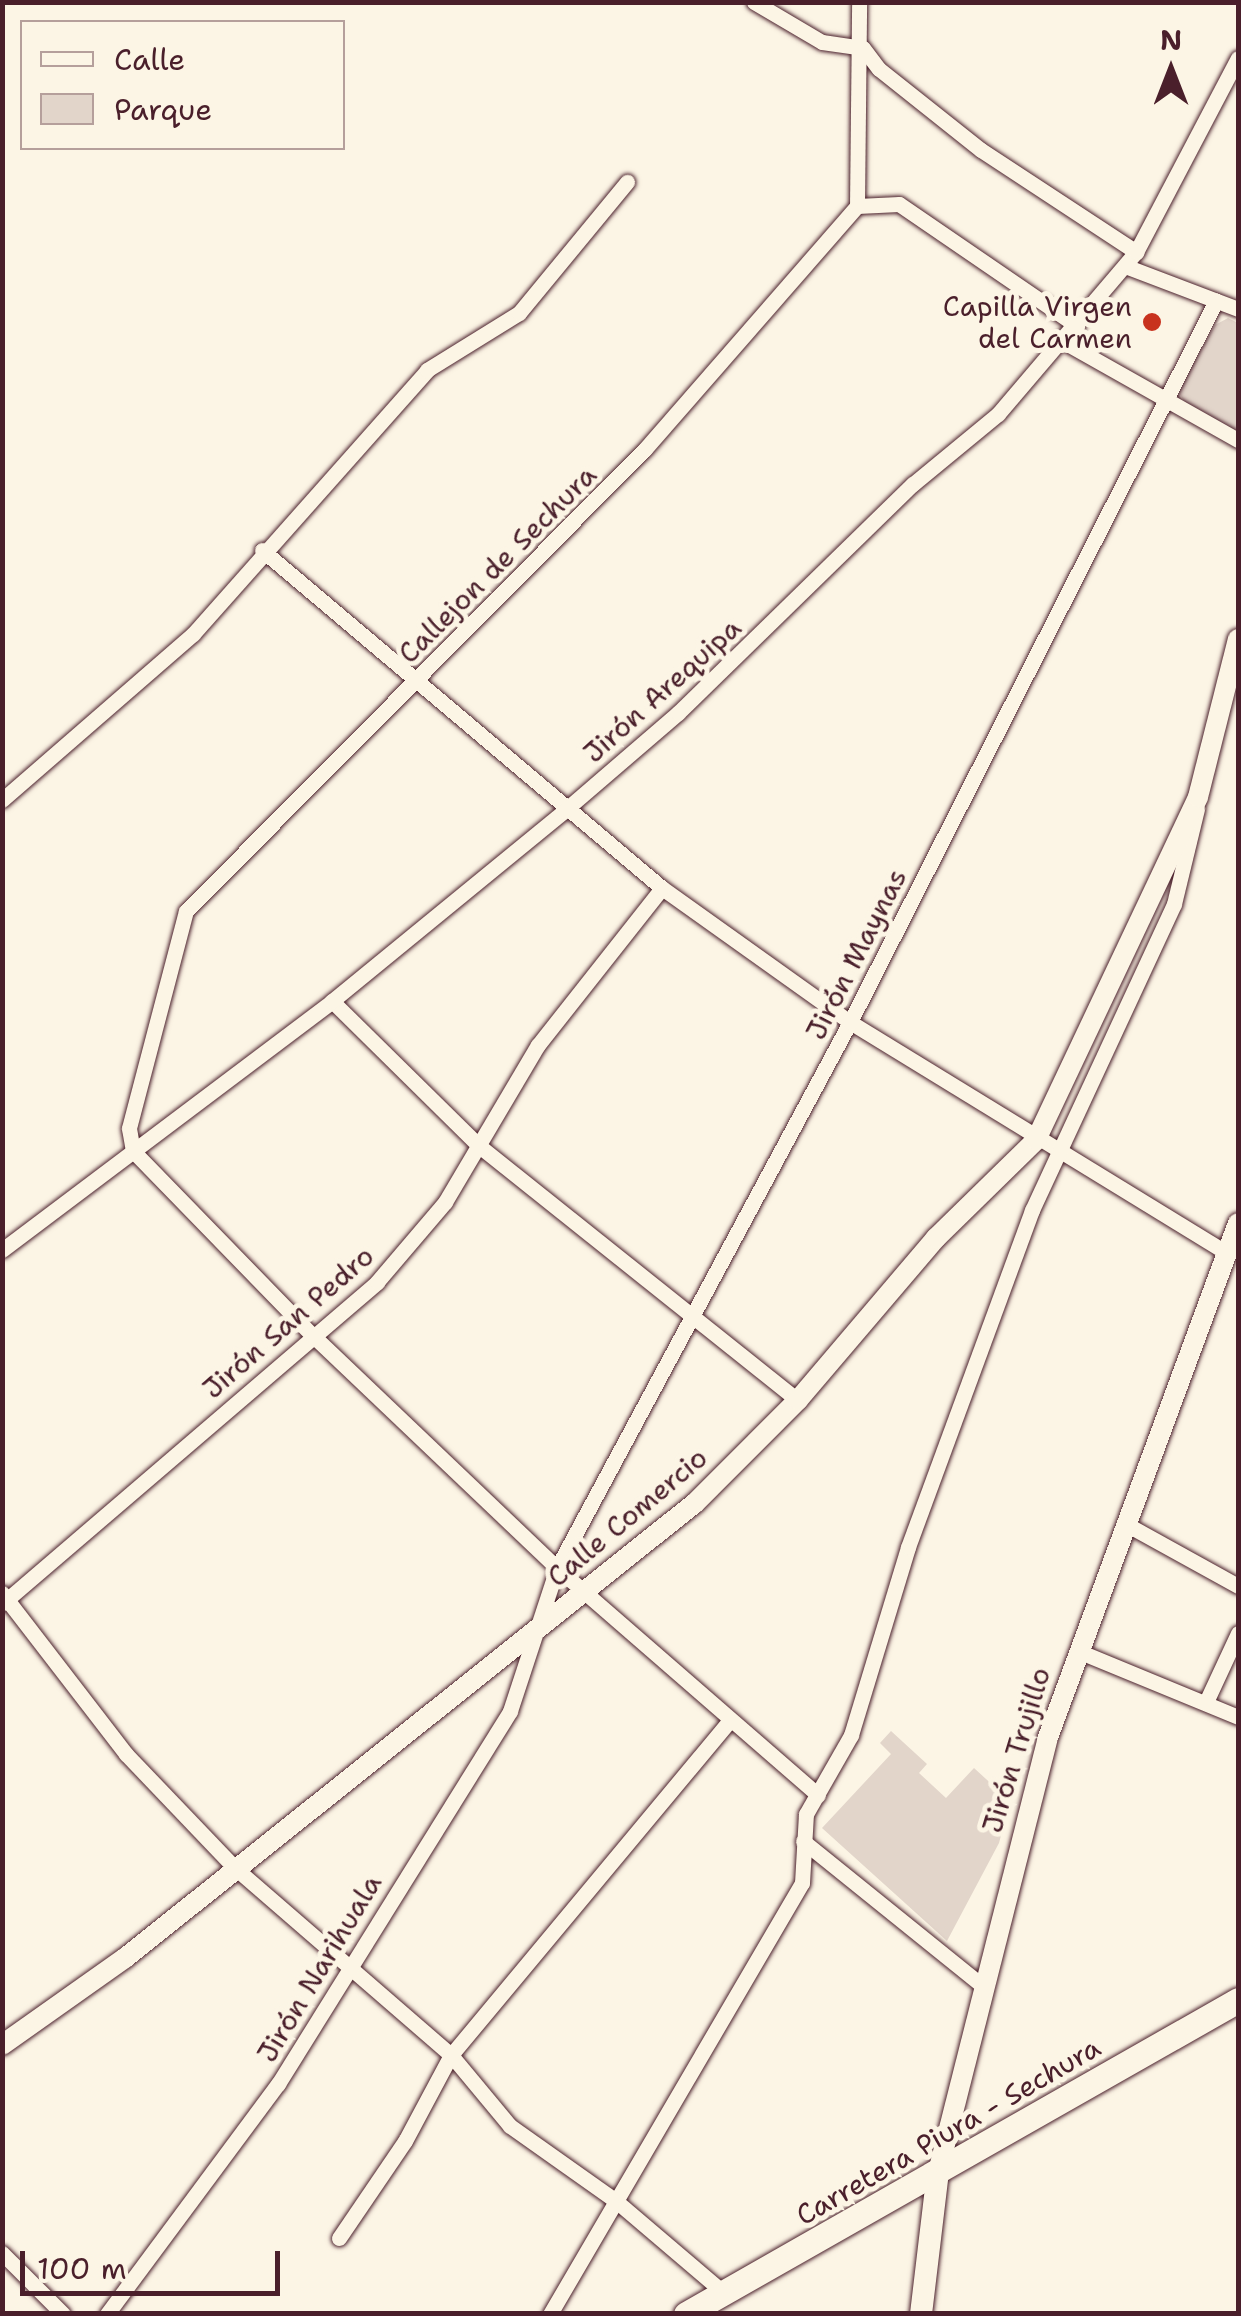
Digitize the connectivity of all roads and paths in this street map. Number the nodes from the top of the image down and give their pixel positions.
1 (754, 2) edge
2 (859, 2) edge
3 (863, 48) junction
4 (1238, 58) edge
5 (627, 182) dead end
6 (857, 206) junction
7 (1136, 252) junction
8 (1125, 266) junction
9 (1216, 301) junction
10 (1238, 309) edge
11 (1077, 326) junction
12 (1064, 342) junction
13 (1161, 400) junction
14 (1238, 440) edge
15 (262, 550) junction
16 (1238, 639) edge
17 (414, 684) junction
18 (1198, 798) junction
19 (2, 800) edge
20 (564, 811) junction
21 (662, 888) junction
22 (332, 1002) junction
23 (850, 1022) junction
24 (1036, 1140) junction
25 (478, 1145) junction
26 (133, 1151) junction
27 (1062, 1155) junction
28 (1238, 1223) edge
29 (2, 1250) edge
30 (1226, 1252) junction
31 (694, 1316) junction
32 (312, 1334) junction
33 (798, 1400) junction
34 (1124, 1522) junction
35 (557, 1568) junction
36 (1238, 1586) edge
37 (584, 1591) junction
38 (5, 1598) edge
39 (534, 1627) junction
40 (1238, 1633) edge
41 (1078, 1652) junction
42 (1206, 1702) junction
43 (1238, 1717) edge
44 (728, 1723) junction
45 (818, 1795) junction
46 (804, 1840) junction
47 (234, 1867) junction
48 (345, 1970) junction
49 (984, 1987) junction
50 (1238, 2000) edge
51 (2, 2045) edge
52 (450, 2056) junction
53 (938, 2172) junction
54 (616, 2201) junction
55 (339, 2238) dead end
56 (2, 2253) edge
57 (723, 2292) junction
58 (63, 2314) edge
59 (107, 2314) edge
60 (550, 2314) edge
61 (686, 2314) edge
62 (922, 2314) edge

1 - 3 street
2 - 3 street
3 - 6 street
3 - 7 street
4 - 7 street, Jirón Arequipa
5 - 15 street
6 - 11 street
6 - 17 street, Callejon de Sechura
7 - 8 street, Jirón Arequipa
8 - 9 street
8 - 11 street, Jirón Arequipa
9 - 10 street
9 - 13 street, Jirón Maynas
11 - 12 street, Jirón Arequipa
12 - 13 street
12 - 20 street, Jirón Arequipa
13 - 14 street
13 - 23 street, Jirón Maynas
15 - 17 street
15 - 19 street
16 - 18 street, Calle Comercio
17 - 20 street
17 - 26 street, Callejon de Sechura
18 - 24 street, Calle Comercio
18 - 27 street, Calle Comercio
20 - 21 street
20 - 22 street, Jirón Arequipa
21 - 23 street
21 - 25 street, Jirón San Pedro
22 - 25 street
22 - 26 street, Jirón Arequipa
23 - 24 street
23 - 31 street, Jirón Maynas
24 - 27 street
24 - 33 street, Calle Comercio
25 - 31 street
25 - 32 street, Jirón San Pedro
26 - 29 street, Jirón Arequipa
26 - 32 street
27 - 30 street
27 - 45 street, Calle Comercio
28 - 30 street, Jirón Trujillo
30 - 34 street, Jirón Trujillo
31 - 33 street
31 - 35 street, Jirón Maynas
32 - 35 street
32 - 38 street, Jirón San Pedro
33 - 37 street, Calle Comercio
34 - 36 street
34 - 41 street, Jirón Trujillo
35 - 37 street
35 - 39 street, Jirón Maynas
37 - 39 street, Calle Comercio
37 - 44 street
38 - 47 street
39 - 47 street, Calle Comercio
39 - 48 street, Jirón Narihuala
40 - 42 street
41 - 42 street
41 - 49 street, Jirón Trujillo
42 - 43 street
44 - 45 street
44 - 52 street
45 - 46 street, Calle Comercio
46 - 49 street
46 - 54 street, Calle Comercio
47 - 48 street
47 - 51 street, Calle Comercio
48 - 52 street
48 - 59 street, Jirón Narihuala
49 - 53 street, Jirón Trujillo
50 - 53 main road, Carretera Piura - Sechura
52 - 54 street
52 - 55 street
53 - 57 main road, Carretera Piura - Sechura
53 - 62 main road, Jirón Trujillo
54 - 57 street
54 - 60 street, Calle Comercio
56 - 58 street
57 - 61 main road, Carretera Piura - Sechura

